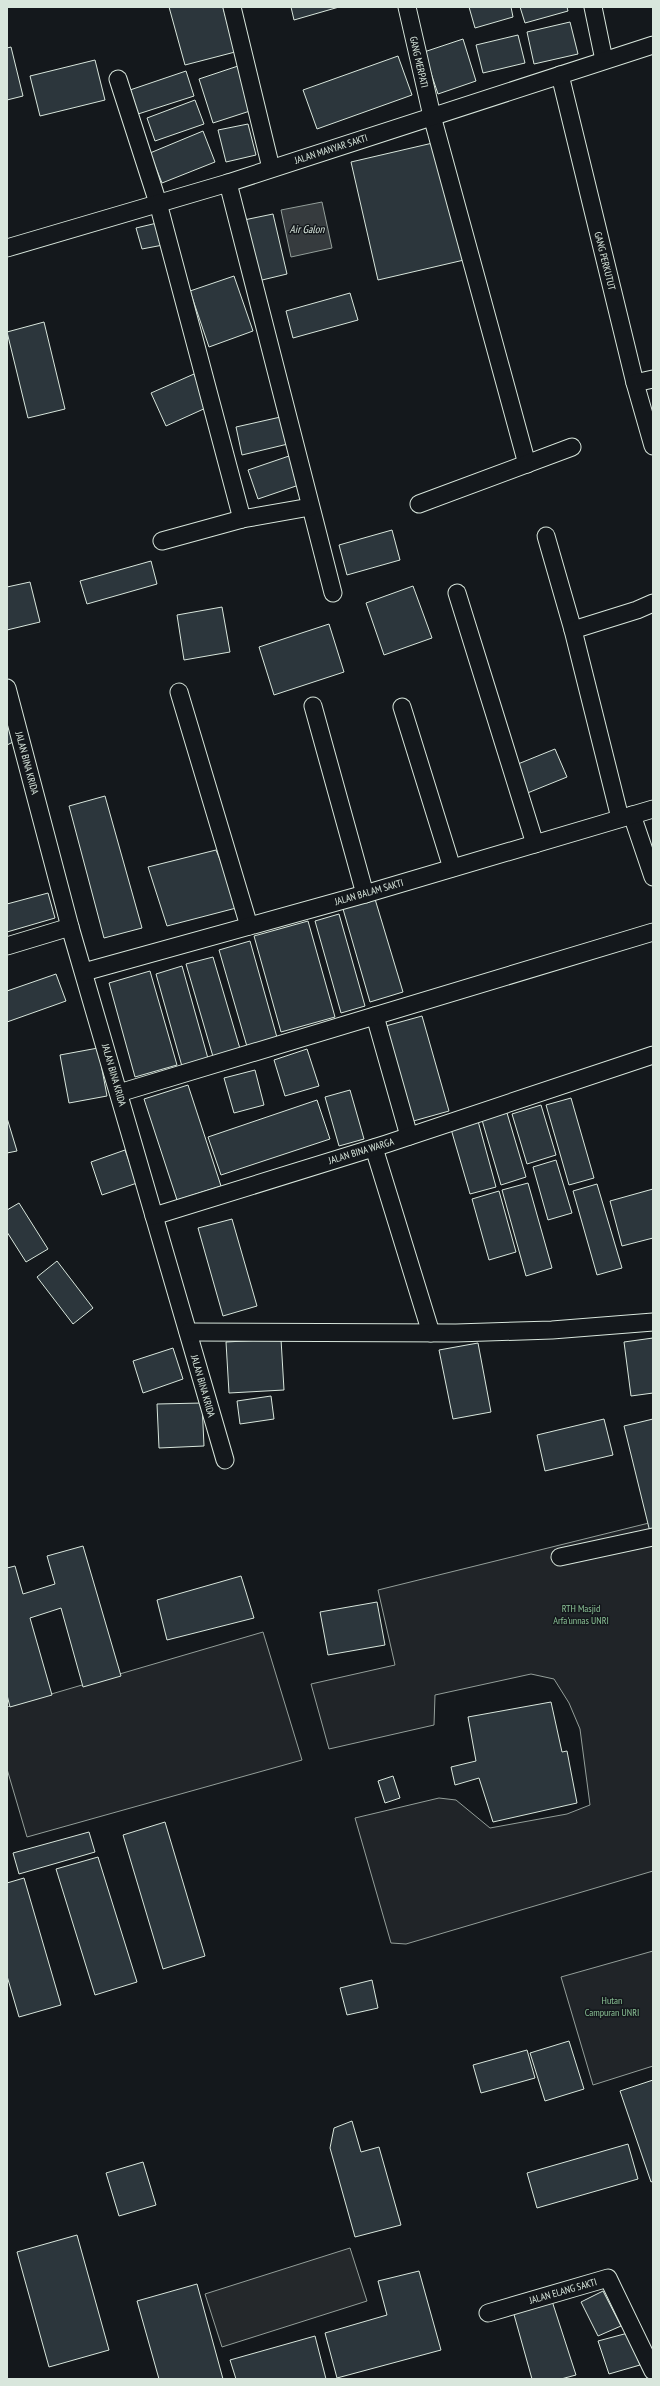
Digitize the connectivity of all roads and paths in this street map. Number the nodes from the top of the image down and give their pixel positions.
1 (232, 7) edge
2 (406, 7) edge
3 (593, 7) edge
4 (653, 45) edge
5 (604, 60) junction
6 (560, 75) junction
7 (118, 79) dead end
8 (432, 116) junction
9 (271, 168) junction
10 (228, 182) junction
11 (158, 203) junction
12 (7, 248) edge
13 (653, 379) edge
14 (634, 383) junction
15 (653, 446) edge
16 (572, 447) dead end
17 (527, 464) junction
18 (419, 504) dead end
19 (310, 507) junction
20 (242, 519) junction
21 (546, 536) dead end
22 (162, 541) dead end
23 (333, 593) dead end
24 (457, 593) dead end
25 (653, 602) edge
26 (573, 630) junction
27 (7, 690) edge
28 (179, 692) dead end
29 (313, 706) dead end
30 (402, 707) dead end
31 (653, 809) edge
32 (626, 817) junction
33 (535, 844) junction
34 (452, 868) junction
35 (653, 877) edge
36 (365, 894) junction
37 (249, 926) junction
38 (70, 927) junction
39 (653, 932) edge
40 (7, 946) edge
41 (84, 972) junction
42 (375, 1016) junction
43 (653, 1055) edge
44 (119, 1093) junction
45 (409, 1136) junction
46 (374, 1148) junction
47 (154, 1216) junction
48 (653, 1322) edge
49 (188, 1332) junction
50 (431, 1333) junction
51 (225, 1460) dead end
52 (653, 1537) edge
53 (560, 1557) dead end
54 (488, 2313) dead end
55 (653, 2371) edge

1 - 9 street
2 - 8 street, GANG MERPATI
3 - 5 street
4 - 5 street, JALAN MANYAR SAKTI
5 - 6 street, JALAN MANYAR SAKTI
6 - 8 street, JALAN MANYAR SAKTI
6 - 14 street, GANG PERKUTUT
7 - 11 street
8 - 9 street, JALAN MANYAR SAKTI
8 - 17 street, GANG MERPATI
9 - 10 street, JALAN MANYAR SAKTI
10 - 11 street, JALAN MANYAR SAKTI
10 - 19 street
11 - 12 street, JALAN MANYAR SAKTI
11 - 20 street
13 - 14 street
14 - 15 street, GANG PERKUTUT
16 - 17 street
17 - 18 street
19 - 20 street
19 - 23 street
20 - 22 street
21 - 26 street
24 - 33 street
25 - 26 street
26 - 32 street
27 - 38 street, JALAN BINA KRIDA
28 - 37 street
29 - 36 street
30 - 34 street
31 - 32 street, JALAN BALAM SAKTI
32 - 33 street, JALAN BALAM SAKTI
32 - 35 street
33 - 34 street, JALAN BALAM SAKTI
34 - 36 street, JALAN BALAM SAKTI
36 - 37 street, JALAN BALAM SAKTI
37 - 41 street, JALAN BALAM SAKTI
38 - 40 street
38 - 41 street, JALAN BINA KRIDA
39 - 42 street
41 - 44 street, JALAN BINA KRIDA
42 - 44 street
42 - 45 street
43 - 45 street, JALAN BINA WARGA
44 - 47 street, JALAN BINA KRIDA
45 - 46 street, JALAN BINA WARGA
46 - 47 street, JALAN BINA WARGA
46 - 50 street
47 - 49 street, JALAN BINA KRIDA
48 - 50 street
49 - 50 street
49 - 51 street, JALAN BINA KRIDA
52 - 53 street
54 - 55 street, JALAN ELANG SAKTI

